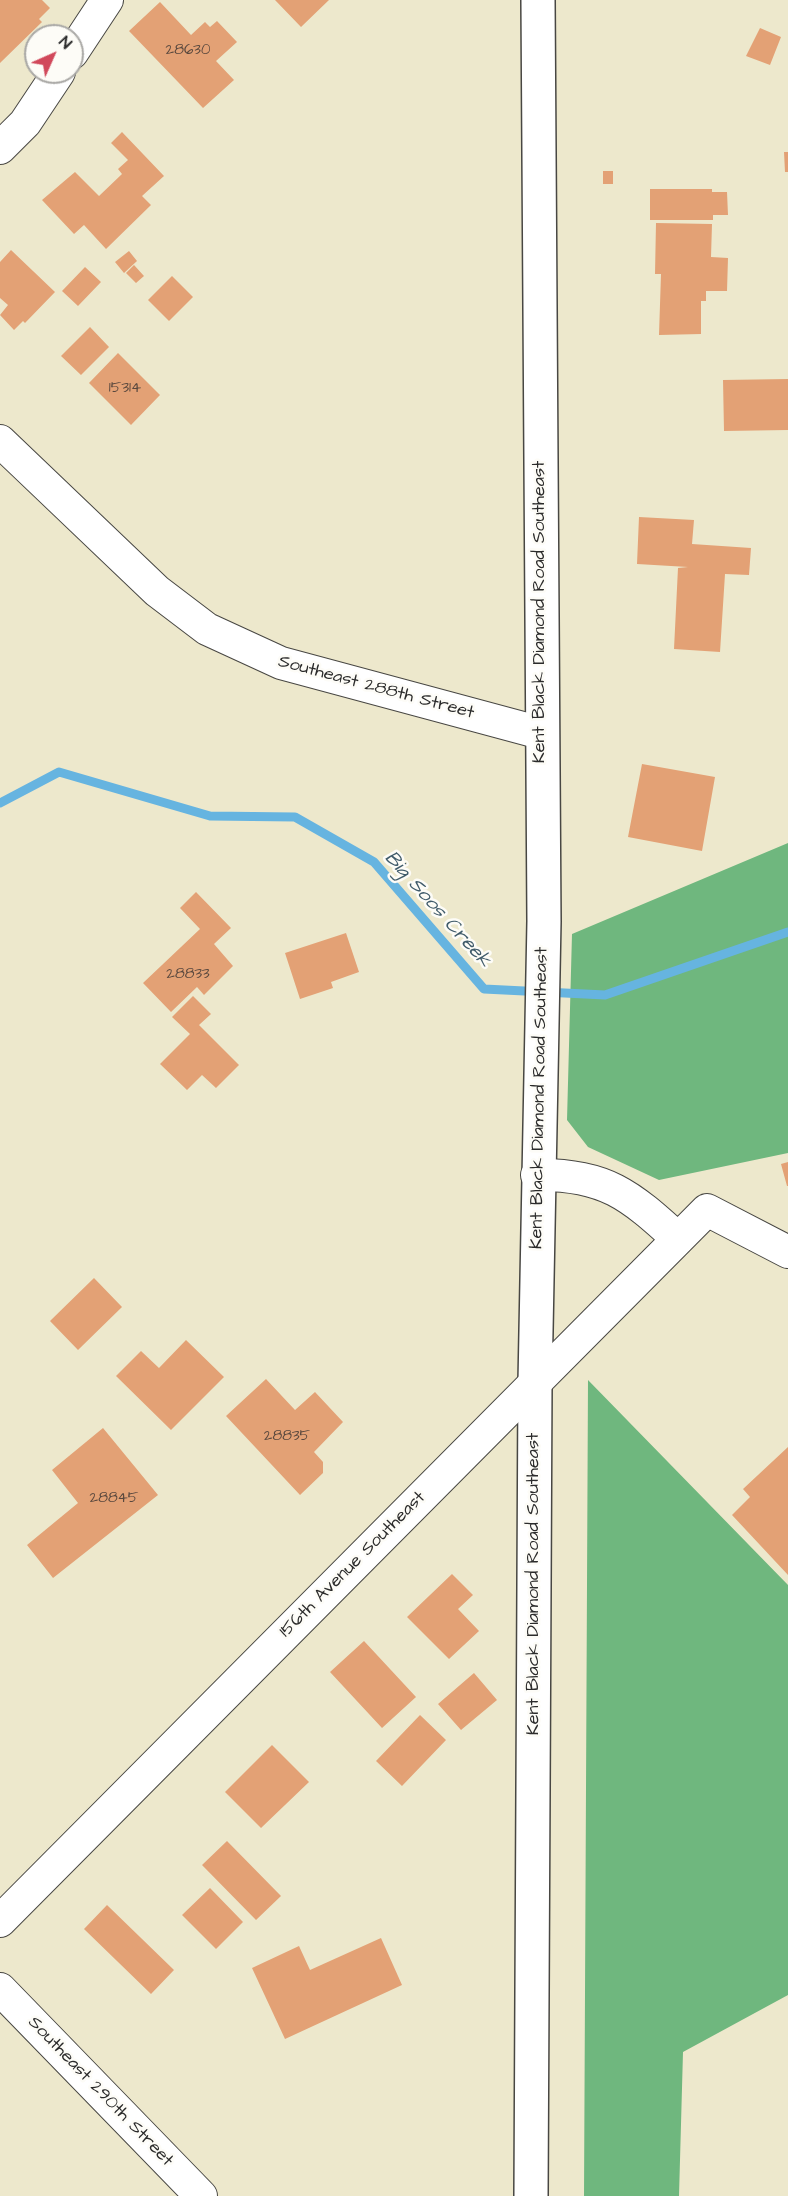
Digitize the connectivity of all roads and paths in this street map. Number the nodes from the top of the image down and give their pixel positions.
1 (107, 0) edge
2 (538, 0) edge
3 (84, 35) edge
4 (51, 84) edge
5 (0, 148) edge
6 (0, 441) edge
7 (541, 733) junction
8 (537, 1175) junction
9 (678, 1239) junction
10 (788, 1251) edge
11 (535, 1382) junction
12 (0, 1921) edge
13 (0, 1989) edge
14 (201, 2196) edge
15 (531, 2196) edge

1 - 3 street
2 - 7 street, Kent Black Diamond Road Southeast
4 - 5 street
6 - 7 street, Southeast 288th Street
7 - 8 street, Kent Black Diamond Road Southeast
8 - 9 street
8 - 11 street, Kent Black Diamond Road Southeast
9 - 10 street, 156th Avenue Southeast
9 - 11 street, 156th Avenue Southeast
11 - 12 street, 156th Avenue Southeast
11 - 15 street, Kent Black Diamond Road Southeast
13 - 14 street, Southeast 290th Street

